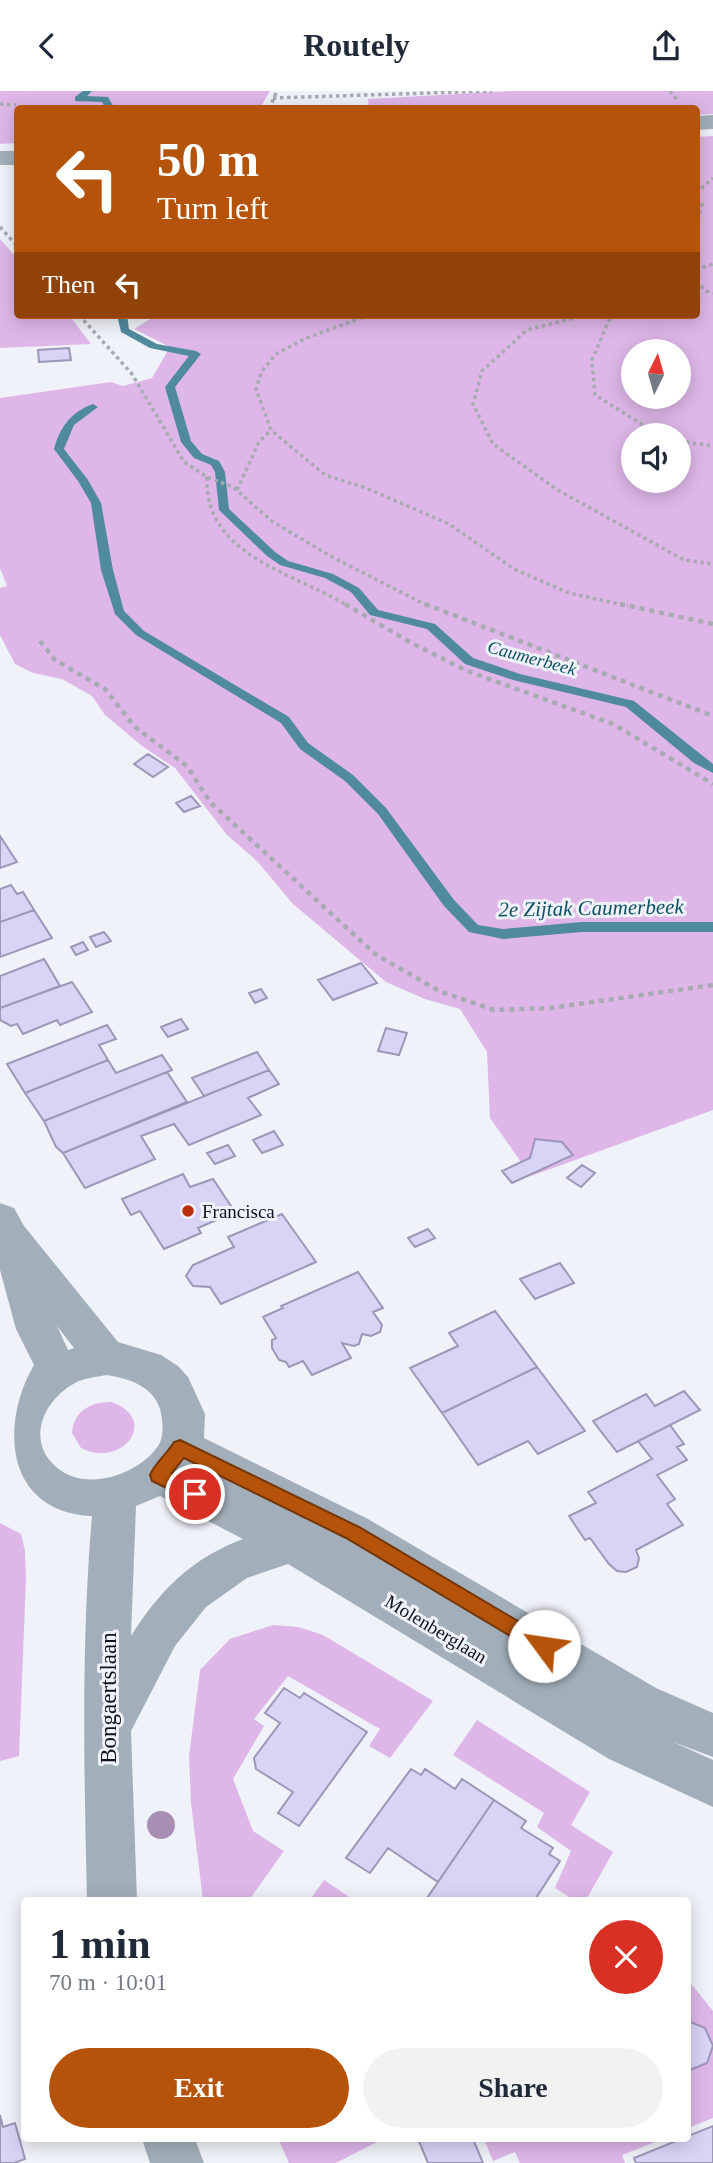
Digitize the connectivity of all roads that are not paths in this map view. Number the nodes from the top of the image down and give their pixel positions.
1 (5, 1228) edge
2 (106, 1358) junction
3 (58, 1371) junction
4 (9, 1425) edge
5 (169, 1461) junction
6 (14, 1467) edge
7 (114, 1496) junction
8 (292, 1543) junction
9 (107, 1731) junction
10 (713, 1735) edge
11 (713, 1784) edge
12 (112, 1897) edge
13 (170, 2142) edge
14 (177, 2163) edge

1 - 2 street
1 - 3 street
2 - 3 street
2 - 5 street
3 - 4 street
4 - 6 street
5 - 7 street
5 - 8 street, Molenberglaan
5 - 10 street, Molenberglaan
6 - 7 street
7 - 9 street, Bongaertslaan
8 - 9 street
8 - 11 street, Molenberglaan
9 - 12 street, Bongaertslaan
13 - 14 street

